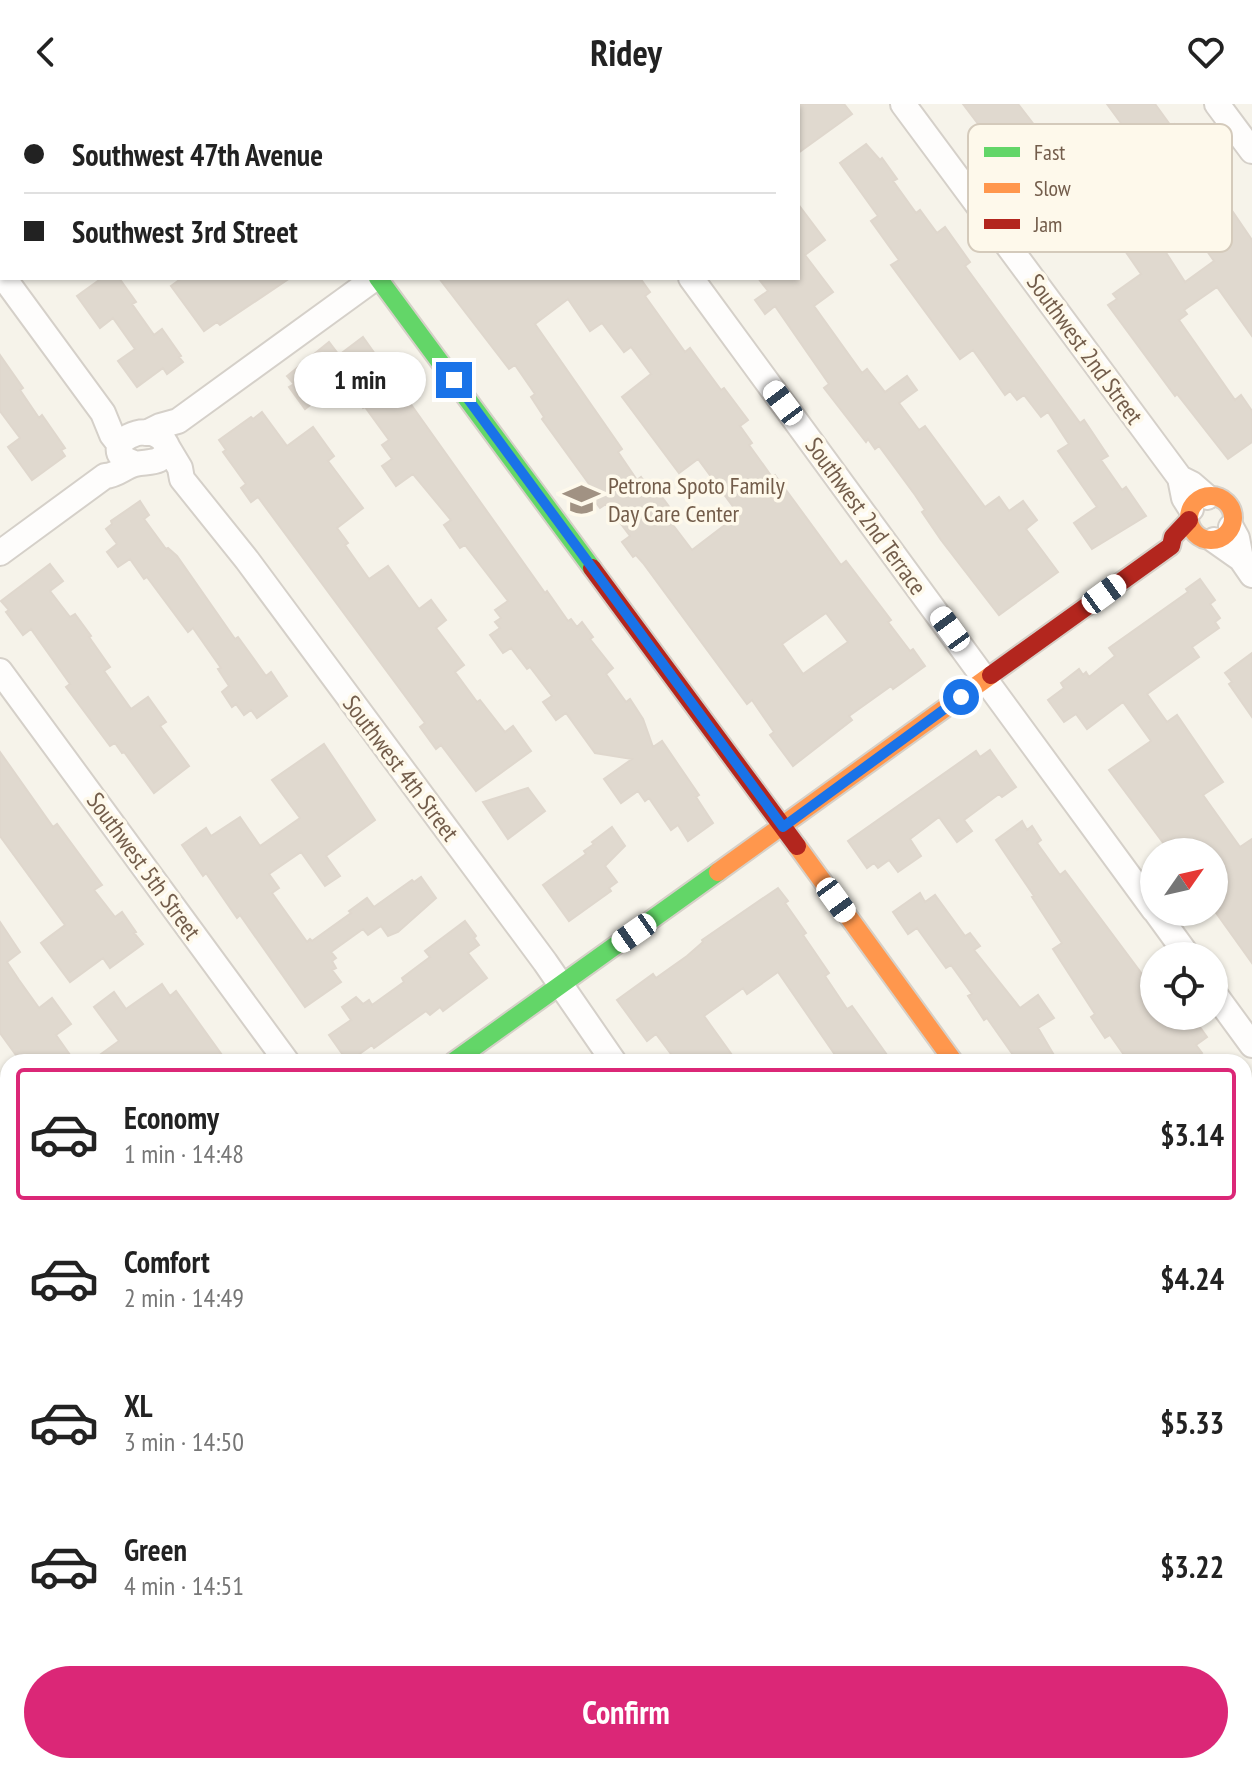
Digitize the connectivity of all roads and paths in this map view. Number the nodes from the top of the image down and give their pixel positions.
1 (903, 104) edge
2 (1217, 104) edge
3 (1232, 124) edge
4 (1232, 124) edge
5 (1252, 151) edge
6 (968, 192) edge
7 (1013, 252) edge
8 (5, 280) edge
9 (374, 280) edge
10 (378, 280) edge
11 (692, 280) edge
12 (142, 447) junction
13 (1201, 506) junction
14 (1228, 518) junction
15 (1171, 546) junction
16 (0, 553) edge
17 (1246, 567) edge
18 (0, 671) edge
19 (986, 678) junction
20 (783, 827) junction
21 (1140, 890) edge
22 (560, 986) junction
23 (1228, 1012) edge
24 (1252, 1045) edge
25 (281, 1054) edge
26 (464, 1054) edge
27 (608, 1054) edge
28 (948, 1054) edge

1 - 6 street, Southwest 2nd Street
2 - 4 street
3 - 5 street
7 - 13 street, Southwest 2nd Street
8 - 12 street, Southwest 4th Street
9 - 12 street
10 - 20 street
11 - 19 street, Southwest 2nd Terrace
12 - 16 street
12 - 22 street, Southwest 4th Street
13 - 14 street
13 - 14 street
13 - 15 street
14 - 15 street
14 - 17 street
15 - 19 street
18 - 25 street, Southwest 5th Street
19 - 20 street
19 - 21 street, Southwest 2nd Terrace
20 - 22 street
20 - 28 street
22 - 26 street
22 - 27 street, Southwest 4th Street
23 - 24 street

